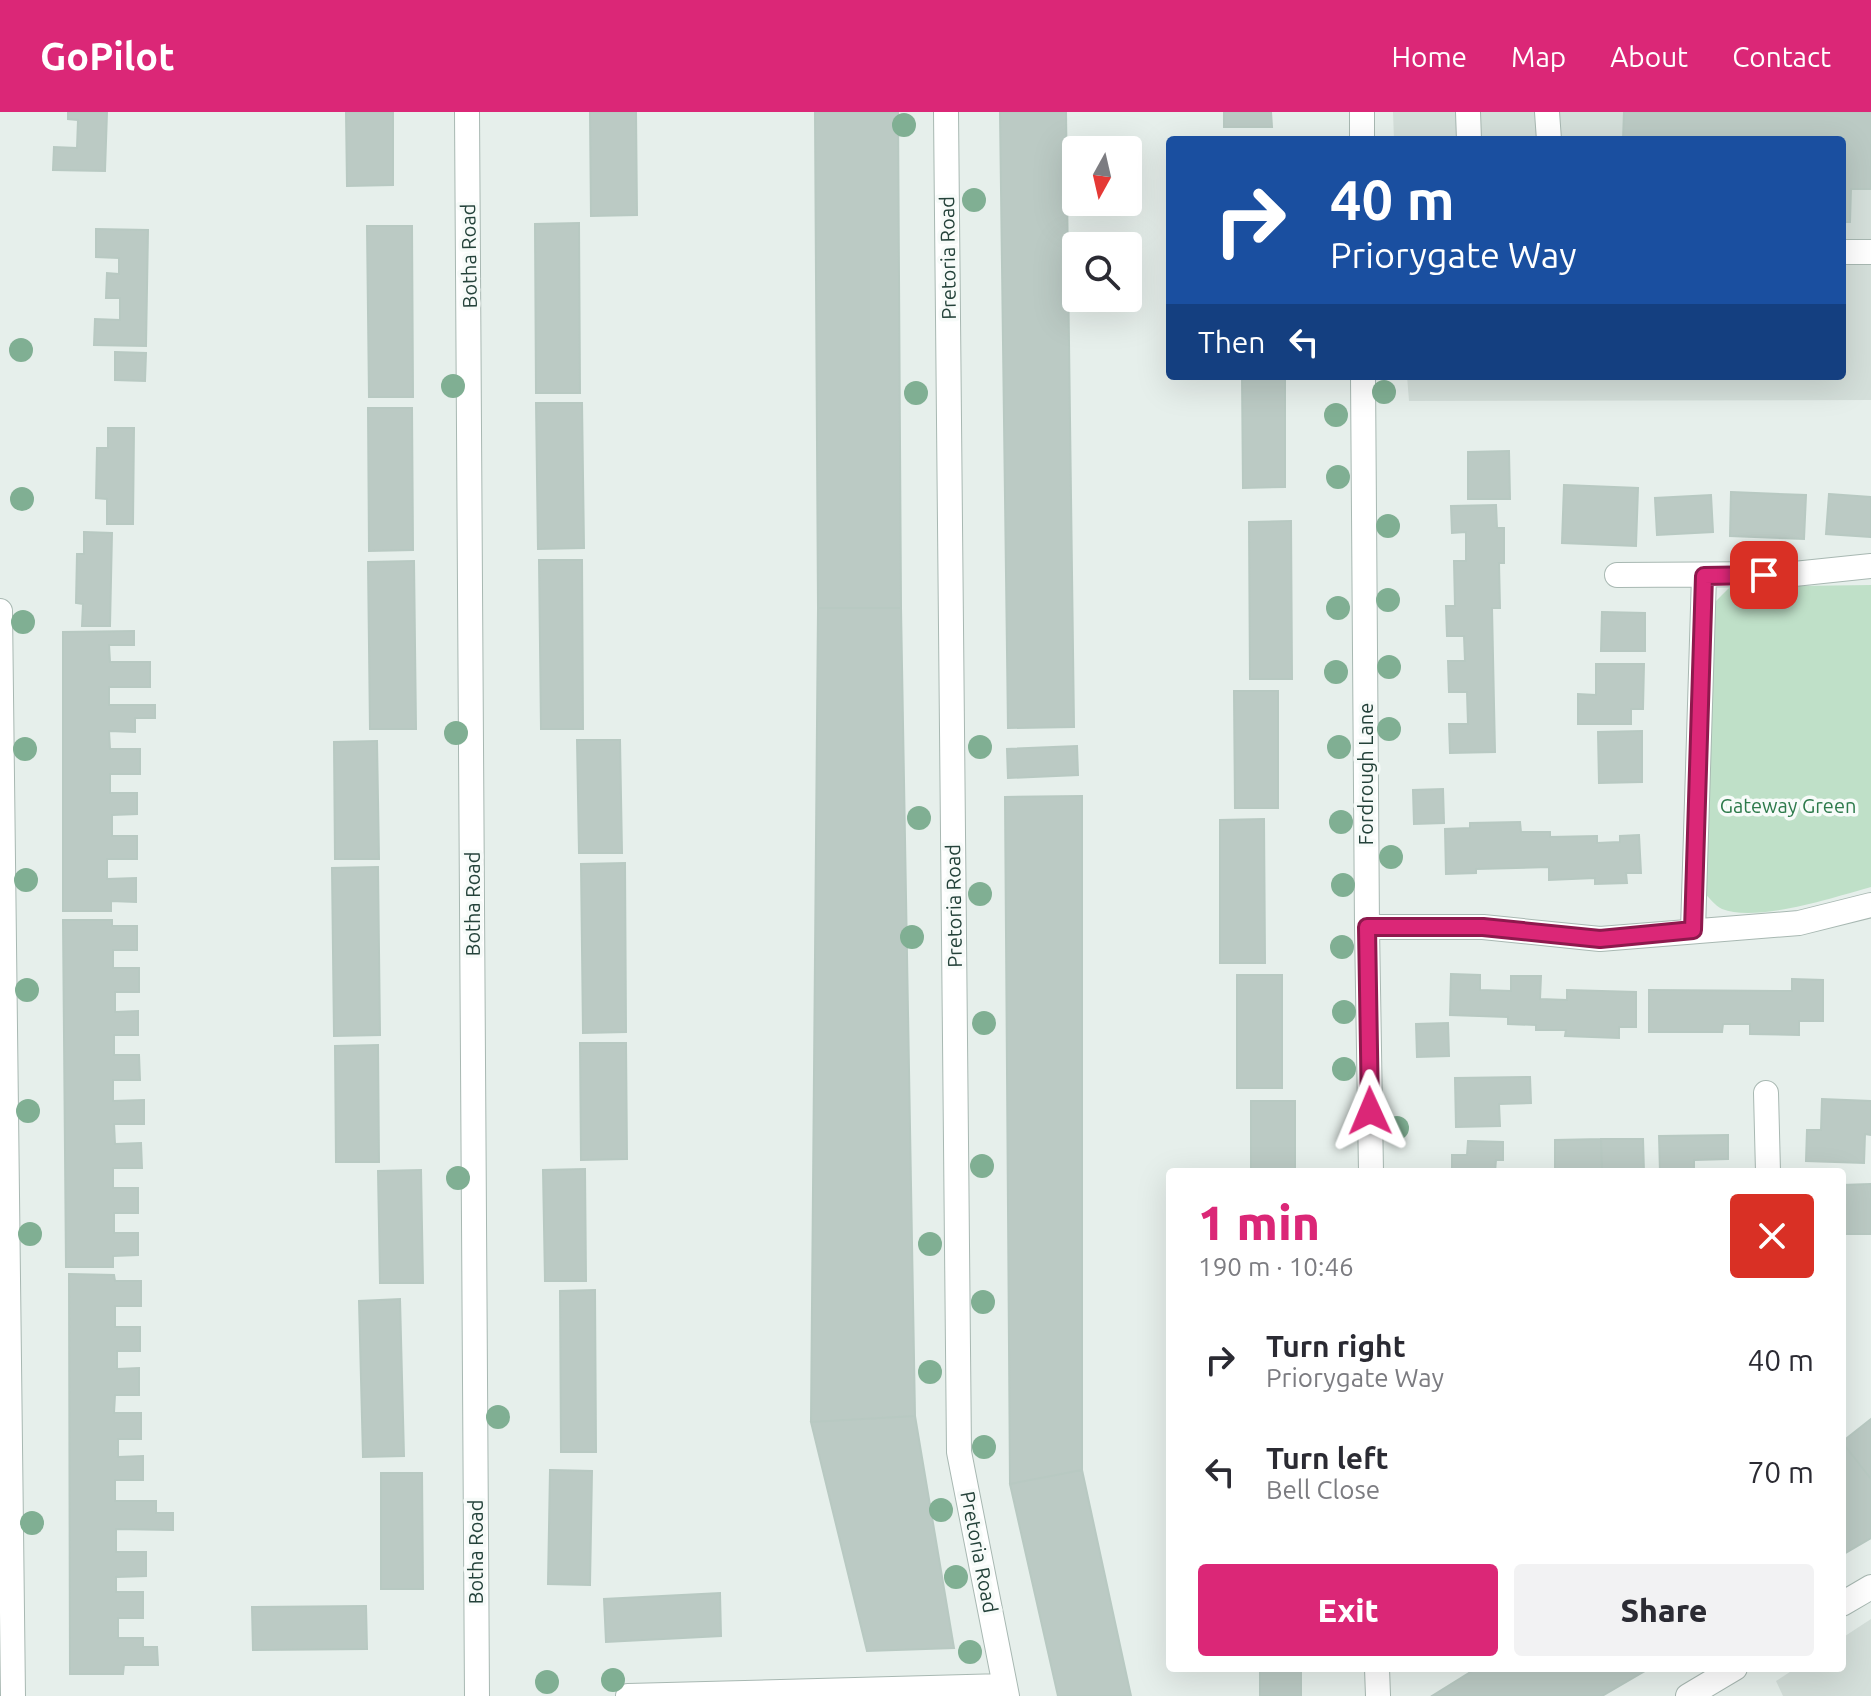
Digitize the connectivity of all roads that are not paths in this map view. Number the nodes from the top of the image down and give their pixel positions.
1 (467, 112) edge
2 (946, 112) edge
3 (1362, 112) edge
4 (1468, 112) edge
5 (1547, 112) edge
6 (1362, 136) edge
7 (1469, 136) edge
8 (1549, 136) edge
9 (1846, 252) edge
10 (1871, 252) edge
11 (1363, 380) edge
12 (1871, 566) edge
13 (1617, 575) dead end
14 (1704, 576) junction
15 (0, 611) edge
16 (1871, 905) edge
17 (1367, 927) junction
18 (1693, 930) junction
19 (1766, 1093) dead end
20 (1371, 1168) edge
21 (1768, 1168) edge
22 (1871, 1587) edge
23 (1846, 1602) edge
24 (1377, 1672) edge
25 (1728, 1672) edge
26 (1006, 1691) edge
27 (13, 1696) edge
28 (477, 1696) edge
29 (628, 1696) edge
30 (1378, 1696) edge
31 (1688, 1696) edge

1 - 28 street, Botha Road
2 - 26 street, Pretoria Road
3 - 6 street
4 - 7 street
5 - 8 street
9 - 10 street
11 - 17 street, Fordrough Lane
12 - 14 street
13 - 14 street
14 - 18 street
15 - 27 street
16 - 18 street
17 - 18 street
17 - 20 street, Fordrough Lane
19 - 21 street
22 - 23 street
24 - 30 street
25 - 31 street
26 - 29 street

